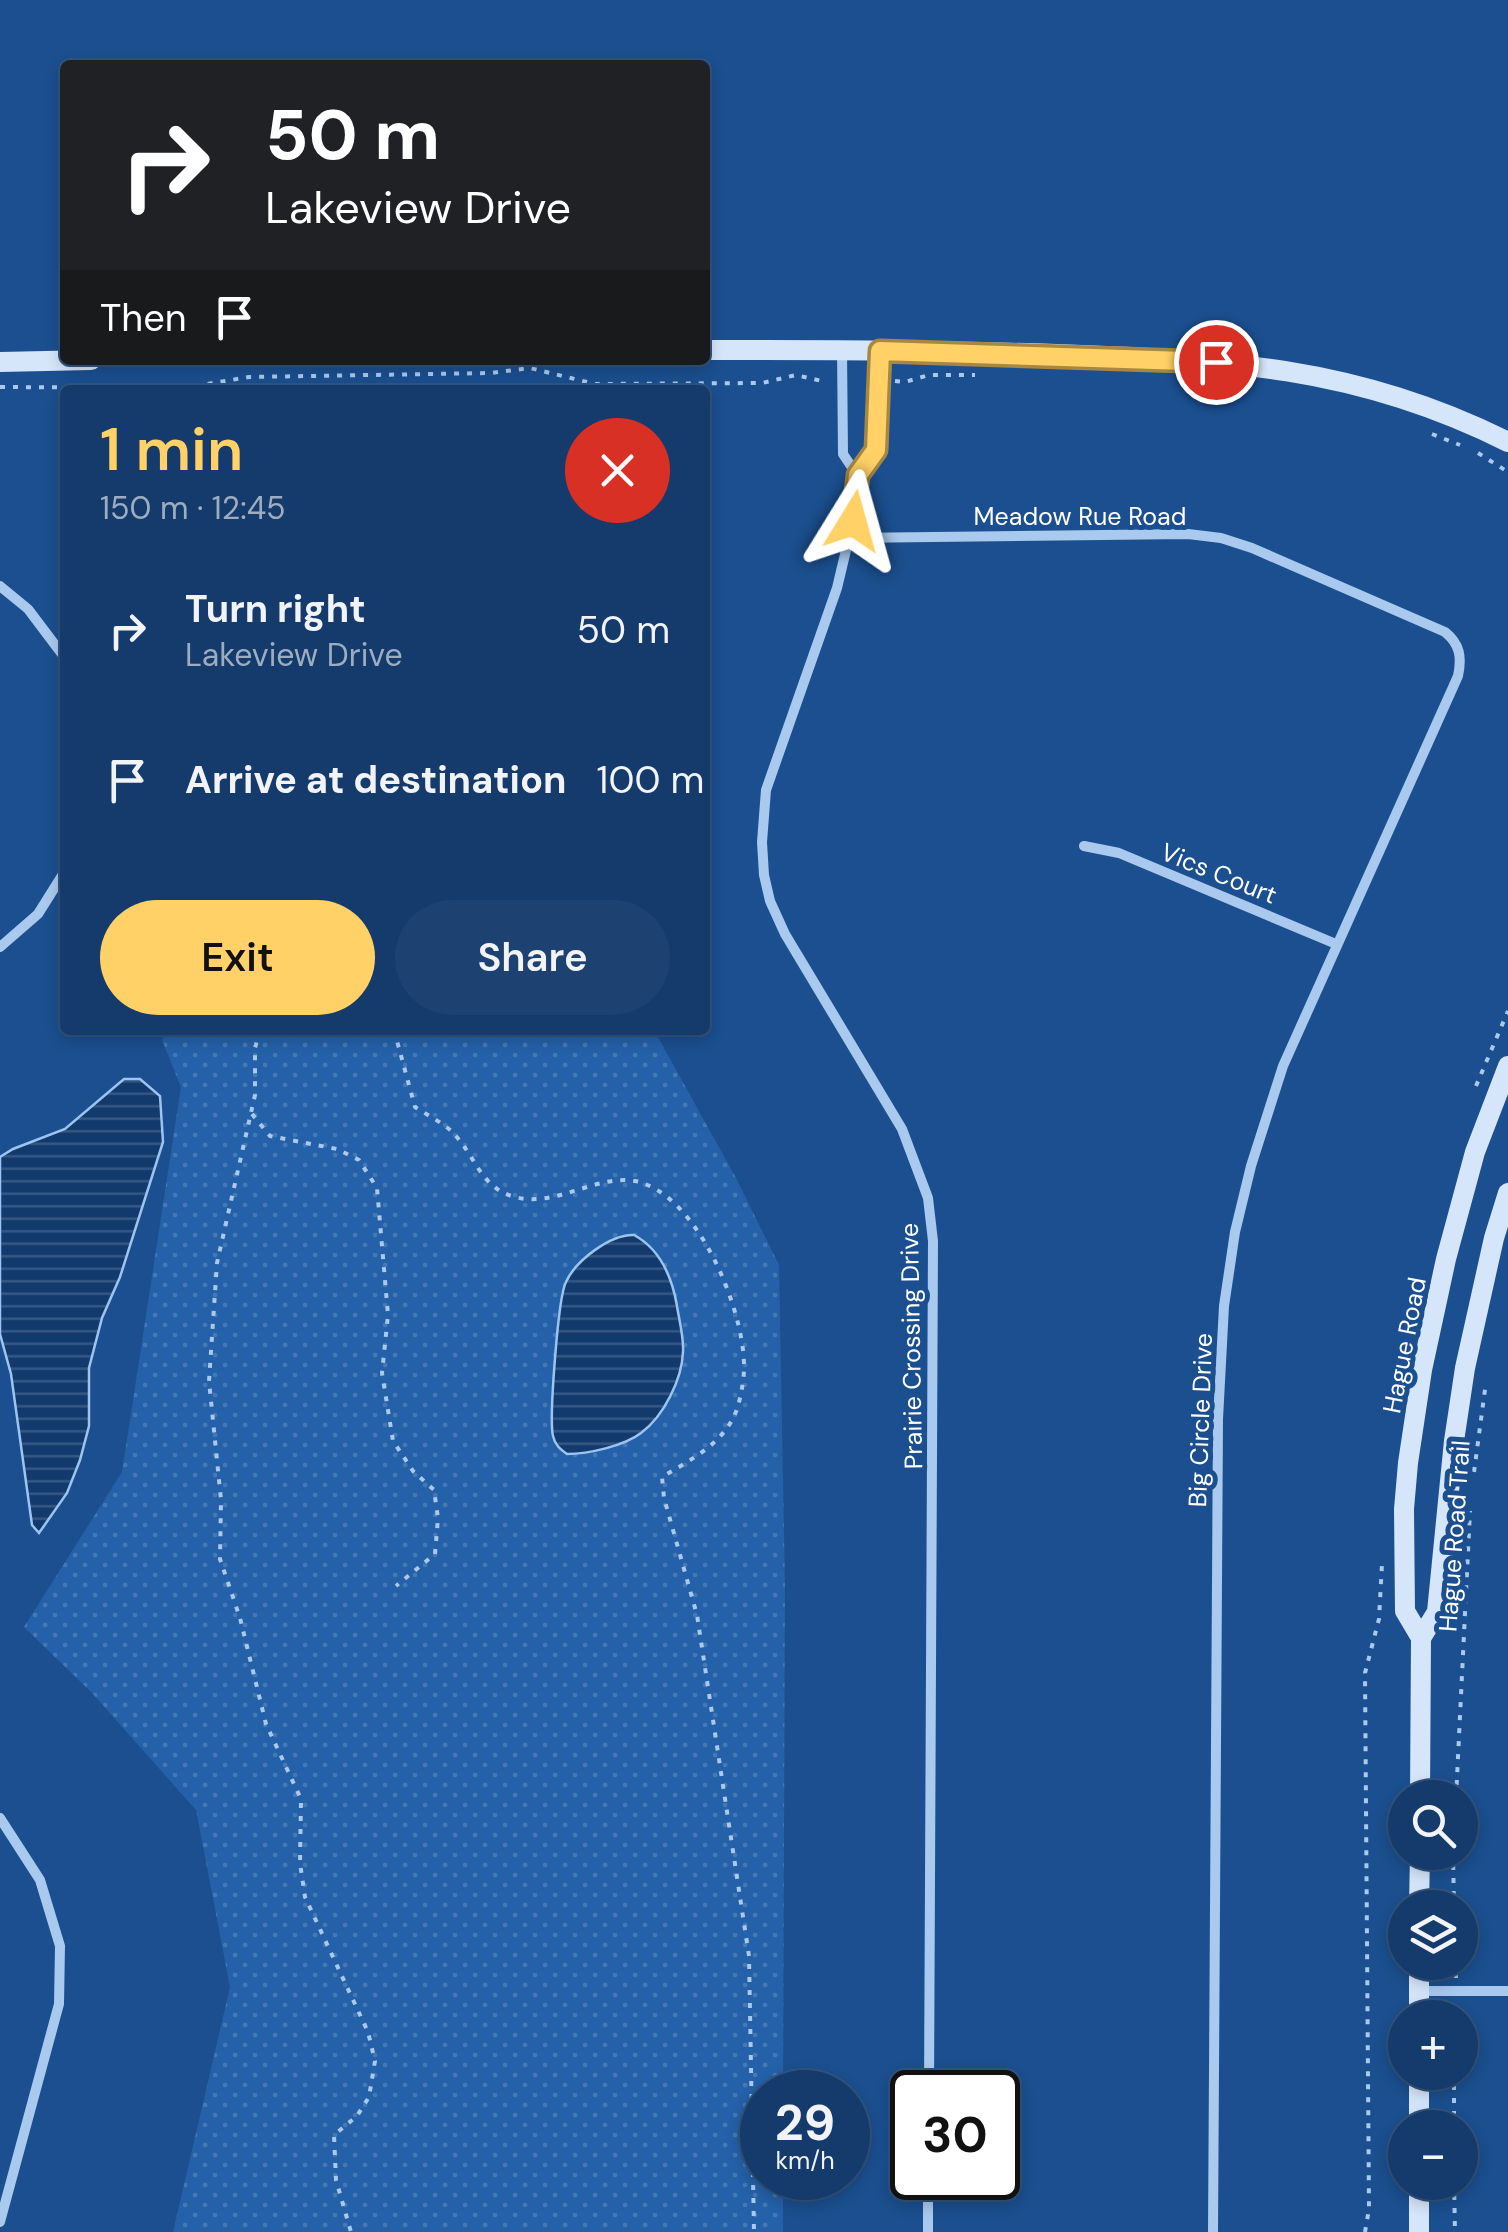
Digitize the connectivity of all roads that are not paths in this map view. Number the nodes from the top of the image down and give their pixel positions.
1 (710, 350) edge
2 (842, 350) junction
3 (880, 351) junction
4 (60, 361) edge
5 (0, 362) edge
6 (1508, 442) edge
7 (858, 475) junction
8 (849, 538) junction
9 (0, 586) edge
10 (60, 652) edge
11 (1460, 654) joint
12 (1084, 846) dead end
13 (60, 879) edge
14 (1336, 944) junction
15 (0, 947) edge
16 (1508, 1066) edge
17 (1508, 1193) edge
18 (1421, 1638) junction
19 (1420, 1780) edge
20 (0, 1818) edge
21 (1419, 1980) edge
22 (1419, 1991) junction
23 (1508, 1991) edge
24 (1419, 2000) edge
25 (929, 2070) edge
26 (928, 2200) edge
27 (1419, 2200) edge
28 (0, 2222) edge
29 (928, 2232) edge
30 (1213, 2232) edge
31 (1419, 2232) edge

1 - 2 main road
2 - 3 main road
2 - 7 street, Prairie Crossing Drive
3 - 6 main road
3 - 7 street, Prairie Crossing Drive
4 - 5 main road
7 - 8 street, Prairie Crossing Drive
8 - 11 street, Meadow Rue Road
8 - 25 street, Prairie Crossing Drive
9 - 10 street
11 - 14 street, Big Circle Drive
12 - 14 street, Vics Court
13 - 15 street
14 - 30 street, Big Circle Drive
16 - 18 main road, Hague Road
17 - 18 main road, Hague Road
18 - 19 main road, Hague Road
20 - 28 street
21 - 22 main road
22 - 23 street
22 - 24 main road
26 - 29 street
27 - 31 main road

